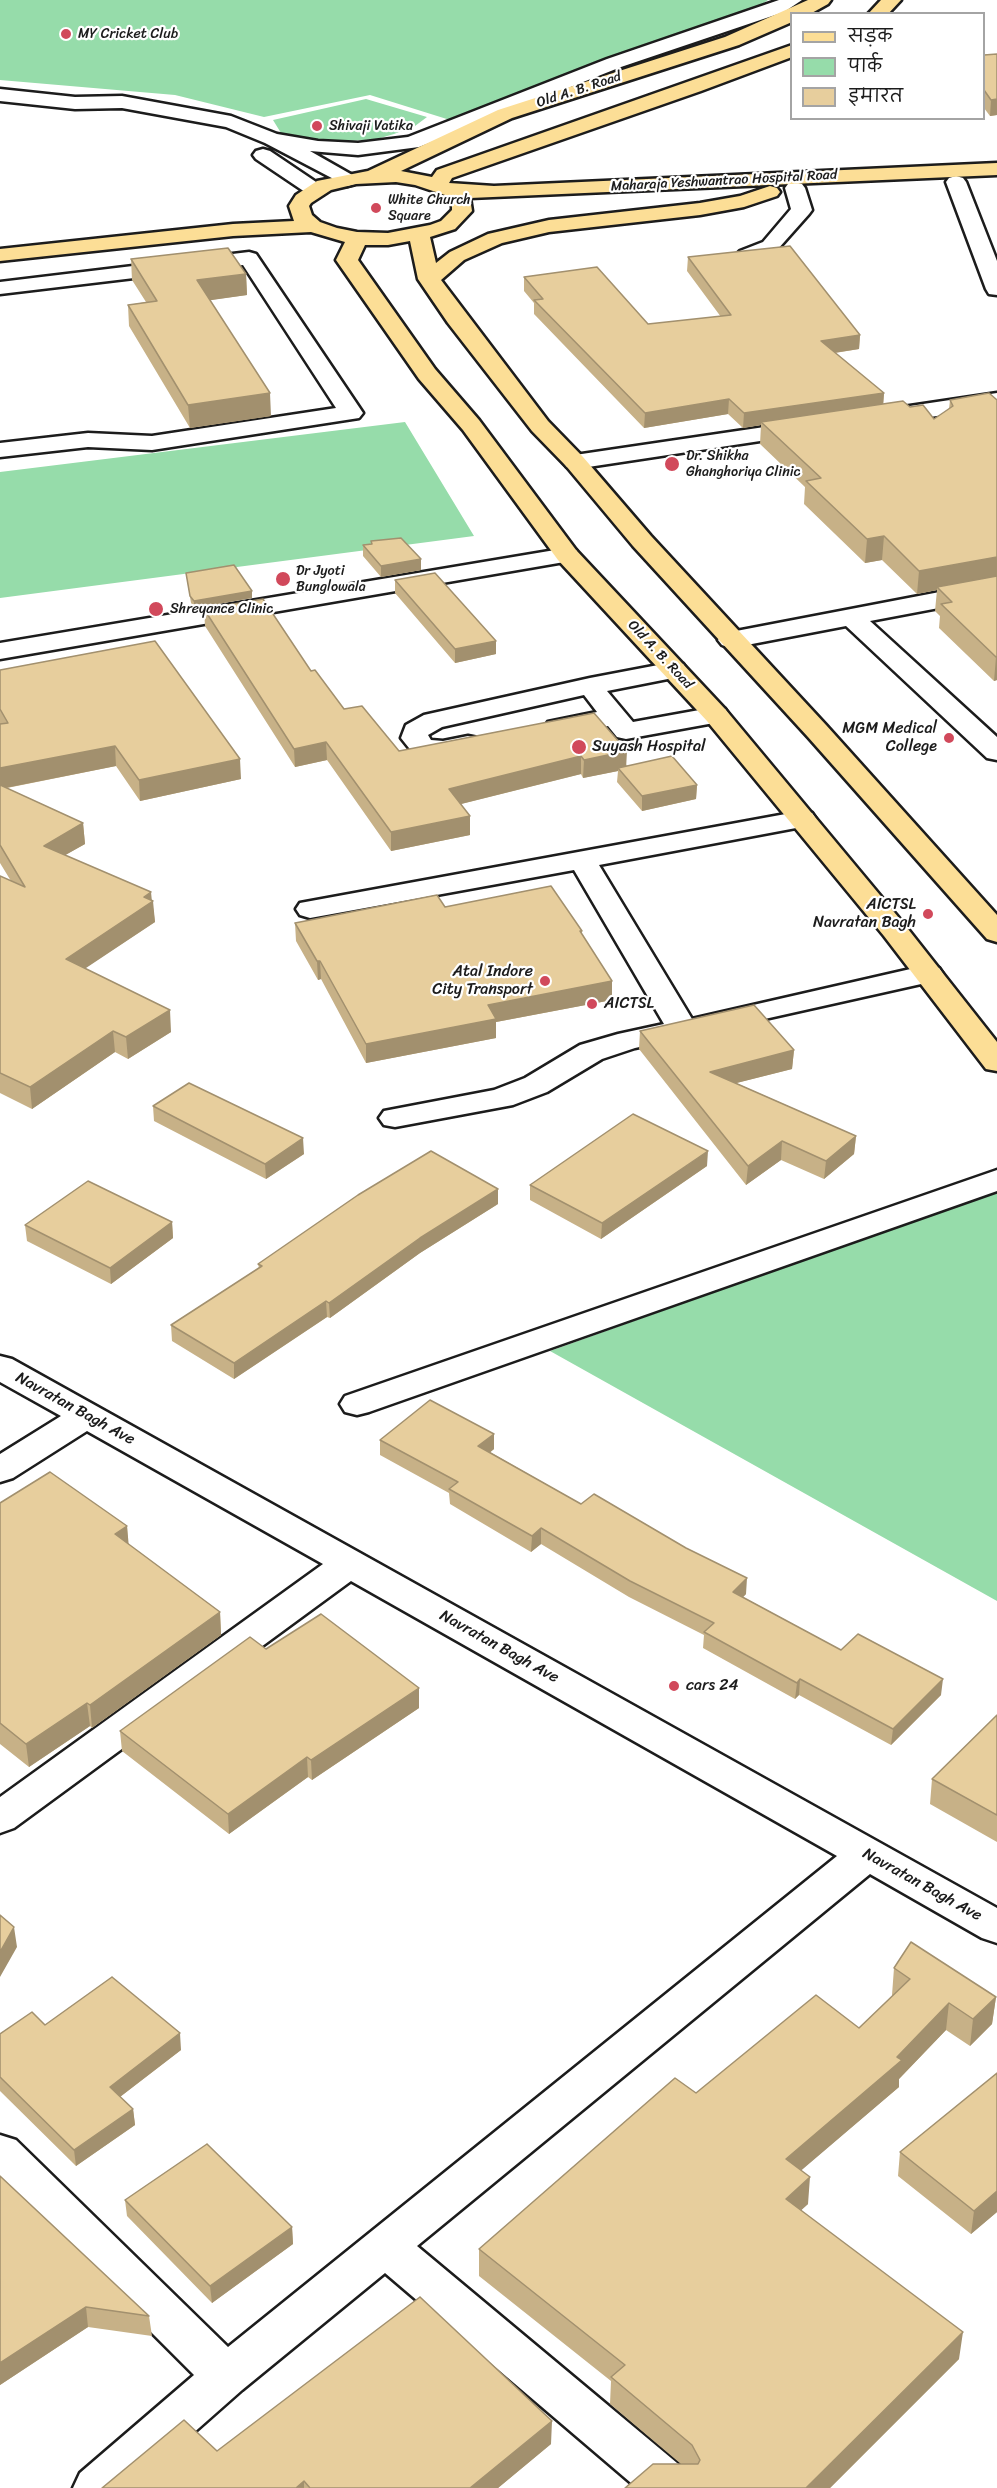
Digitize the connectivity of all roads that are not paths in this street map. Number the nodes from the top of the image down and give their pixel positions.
1 (793, 0) edge
2 (822, 0) edge
3 (892, 0) edge
4 (797, 12) edge
5 (879, 12) edge
6 (790, 15) edge
7 (790, 51) edge
8 (0, 95) edge
9 (75, 103) junction
10 (272, 139) junction
11 (997, 169) edge
12 (372, 177) junction
13 (346, 180) junction
14 (997, 180) edge
15 (956, 182) junction
16 (445, 188) junction
17 (788, 188) junction
18 (315, 190) junction
19 (299, 206) junction
20 (462, 212) junction
21 (314, 226) junction
22 (233, 230) junction
23 (419, 235) junction
24 (357, 238) junction
25 (0, 240) edge
26 (0, 255) edge
27 (747, 255) edge
28 (249, 258) junction
29 (429, 279) junction
30 (0, 288) edge
31 (997, 289) edge
32 (997, 400) edge
33 (857, 420) edge
34 (822, 426) edge
35 (0, 450) edge
36 (575, 462) junction
37 (567, 555) junction
38 (997, 589) edge
39 (851, 617) junction
40 (731, 640) junction
41 (0, 651) edge
42 (674, 670) junction
43 (590, 686) junction
44 (716, 715) junction
45 (614, 717) junction
46 (534, 732) edge
47 (489, 740) edge
48 (997, 752) edge
49 (802, 819) junction
50 (582, 860) junction
51 (310, 909) dead end
52 (997, 933) edge
53 (928, 974) junction
54 (683, 1030) junction
55 (997, 1062) edge
56 (395, 1118) dead end
57 (997, 1180) edge
58 (0, 1367) edge
59 (357, 1404) dead end
60 (86, 1416) junction
61 (0, 1470) edge
62 (350, 1563) junction
63 (0, 1818) edge
64 (867, 1854) junction
65 (997, 1927) edge
66 (0, 2153) edge
67 (385, 2246) junction
68 (226, 2376) junction
69 (97, 2488) edge
70 (672, 2488) edge

1 - 10 street
2 - 4 main road, Old A. B. Road
3 - 5 main road
6 - 12 main road, Old A. B. Road
7 - 16 main road
8 - 9 street
9 - 10 street
9 - 18 street
10 - 13 street
11 - 16 main road, Maharaja Yeshwantrao Hospital Road
12 - 13 main road
12 - 16 main road, Maharaja Yeshwantrao Hospital Road
13 - 18 main road
14 - 15 main road, Maharaja Yeshwantrao Hospital Road
15 - 17 main road, Maharaja Yeshwantrao Hospital Road
15 - 31 street
16 - 20 main road
17 - 20 main road, Maharaja Yeshwantrao Hospital Road
17 - 27 street
17 - 29 main road
18 - 19 main road
19 - 21 main road
19 - 25 main road
20 - 23 main road
21 - 22 main road
21 - 24 main road
22 - 26 main road
22 - 28 street
23 - 24 main road
23 - 29 main road
24 - 37 main road, Old A. B. Road
28 - 30 street
28 - 35 street
29 - 36 main road
32 - 33 street
34 - 36 street
36 - 40 main road
37 - 41 street
37 - 42 main road, Old A. B. Road
38 - 39 street
39 - 40 street
39 - 48 street
40 - 52 main road
42 - 43 street
42 - 44 main road, Old A. B. Road
43 - 45 street
43 - 47 street
44 - 45 street
44 - 49 main road, Old A. B. Road
45 - 46 street
49 - 50 street
49 - 53 main road, Old A. B. Road
50 - 51 street
50 - 54 street
53 - 54 street
53 - 55 main road, Old A. B. Road
54 - 56 street
57 - 59 street
58 - 60 street, Navratan Bagh Ave
60 - 61 street
60 - 62 street, Navratan Bagh Ave
62 - 63 street
62 - 64 street, Navratan Bagh Ave
64 - 65 street, Navratan Bagh Ave
64 - 67 street
66 - 68 street
67 - 68 street
67 - 70 street
68 - 69 street

